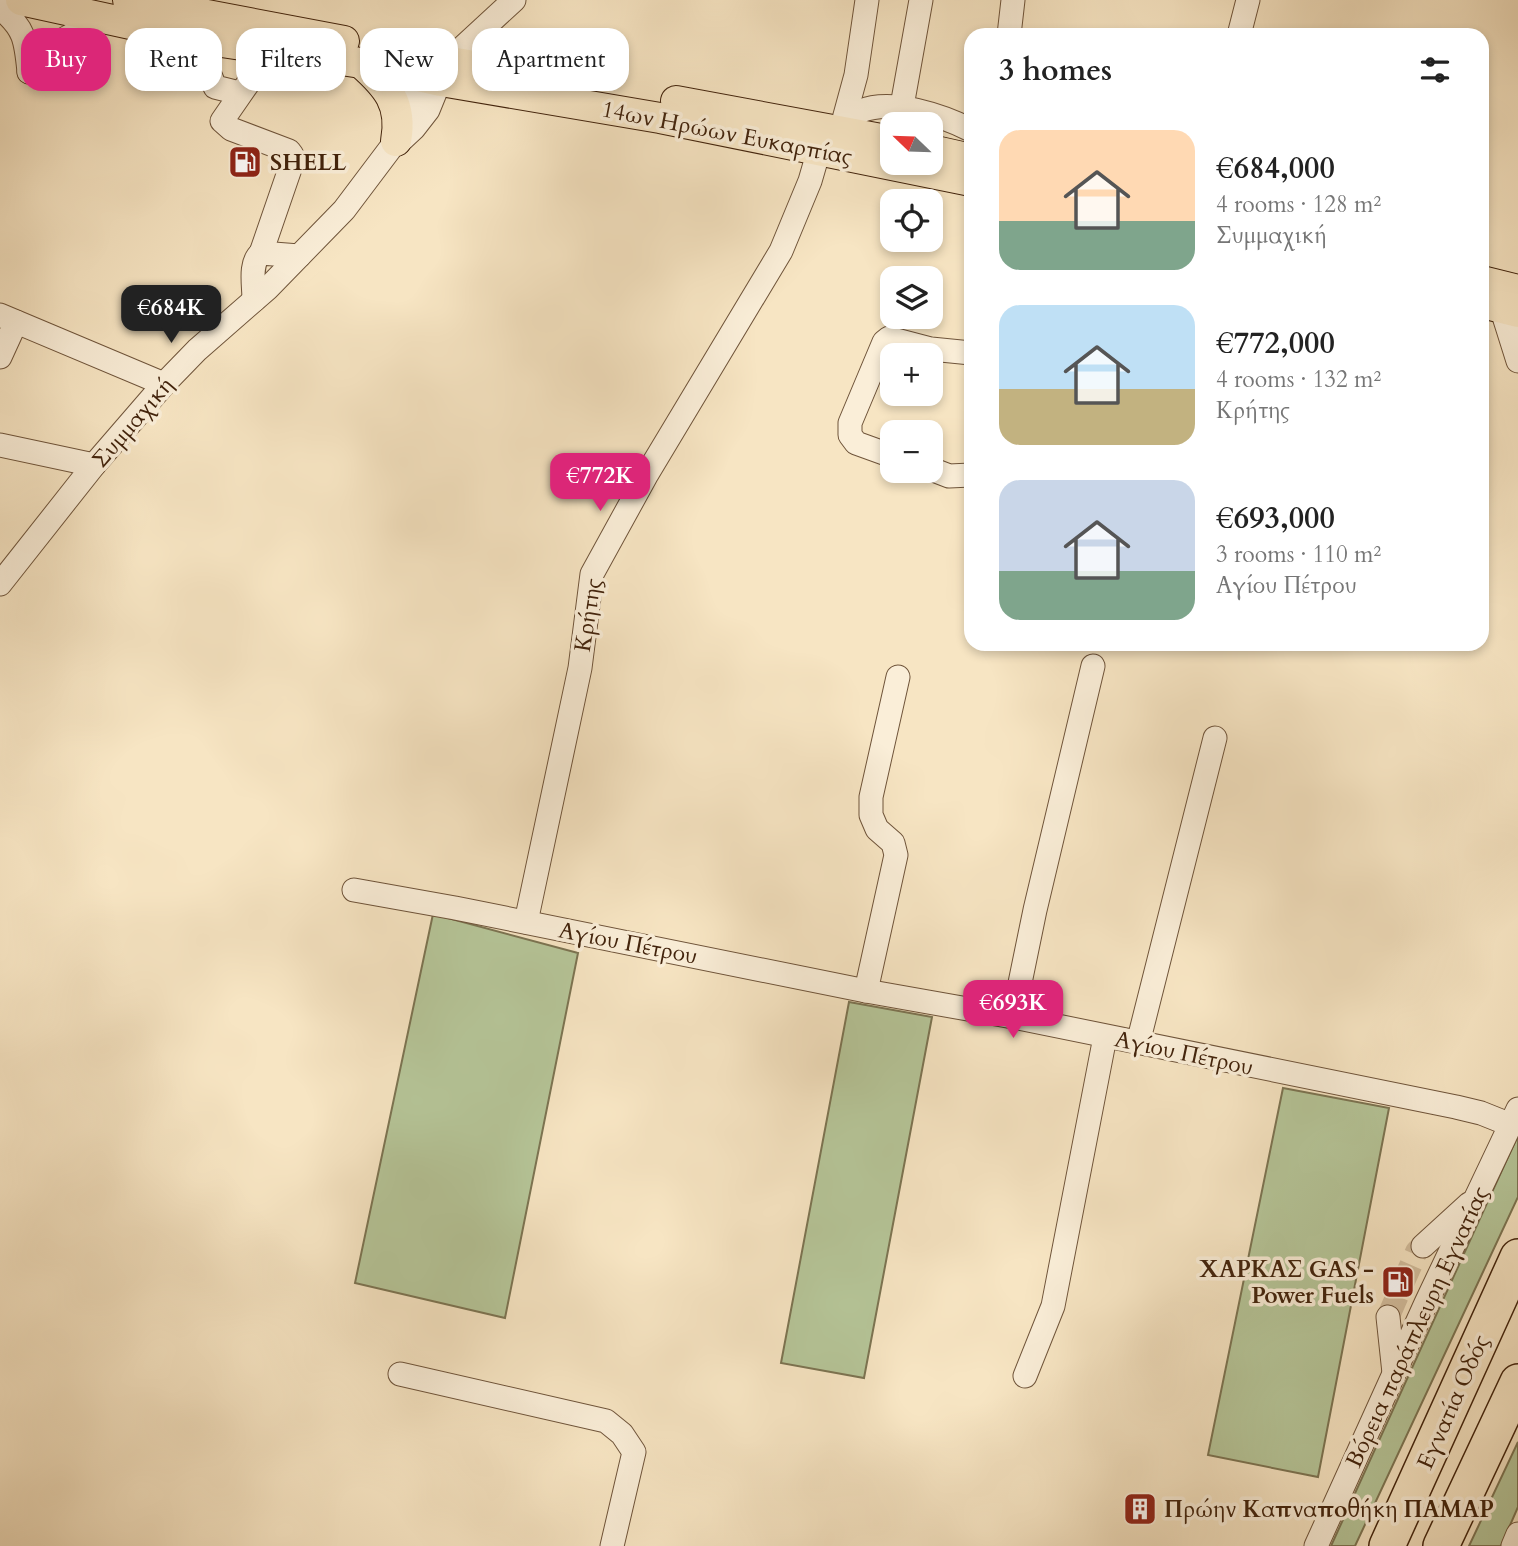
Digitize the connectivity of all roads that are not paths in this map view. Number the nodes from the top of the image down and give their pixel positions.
1 (21, 0) edge
2 (128, 0) edge
3 (514, 0) edge
4 (867, 0) edge
5 (920, 0) edge
6 (1013, 0) edge
7 (1248, 0) edge
8 (0, 8) edge
9 (104, 20) junction
10 (147, 28) edge
11 (1010, 28) edge
12 (1241, 28) edge
13 (458, 48) edge
14 (360, 52) edge
15 (346, 61) edge
16 (360, 63) edge
17 (458, 73) edge
18 (458, 74) edge
19 (222, 89) edge
20 (388, 91) edge
21 (422, 91) edge
22 (239, 93) joint
23 (902, 106) junction
24 (964, 127) edge
25 (841, 130) junction
26 (880, 138) edge
27 (394, 144) junction
28 (819, 150) junction
29 (943, 153) edge
30 (964, 157) edge
31 (964, 180) edge
32 (261, 253) junction
33 (299, 256) junction
34 (1489, 288) edge
35 (254, 300) junction
36 (1505, 303) edge
37 (8, 319) edge
38 (964, 353) edge
39 (0, 357) edge
40 (1518, 361) edge
41 (164, 384) junction
42 (0, 445) edge
43 (880, 452) edge
44 (94, 465) junction
45 (943, 474) edge
46 (964, 475) edge
47 (1, 581) edge
48 (1093, 666) dead end
49 (898, 677) dead end
50 (1214, 738) dead end
51 (354, 890) dead end
52 (526, 922) junction
53 (866, 991) junction
54 (1013, 1017) junction
55 (1105, 1037) junction
56 (1138, 1043) junction
57 (1514, 1117) edge
58 (1477, 1197) junction
59 (1423, 1246) tunnel mouth
60 (1518, 1257) edge
61 (1388, 1317) tunnel mouth
62 (1394, 1373) junction
63 (400, 1374) dead end
64 (1025, 1376) dead end
65 (1518, 1382) edge
66 (1518, 1534) edge
67 (612, 1546) edge
68 (1316, 1546) edge
69 (1387, 1546) edge
70 (1441, 1546) edge
71 (1513, 1546) edge

1 - 9 main road
2 - 14 main road
3 - 13 street
4 - 25 street
5 - 23 street
6 - 11 street
7 - 12 street
8 - 9 street
9 - 10 main road
15 - 16 main road
17 - 25 main road, 14ων Ηρώων Ευκαρπίας
18 - 28 main road, 14ων Ηρώων Ευκαρπίας
19 - 22 street
20 - 27 main road
21 - 27 street, Συμμαχική
22 - 32 street
23 - 24 street
23 - 25 street
25 - 26 main road, 14ων Ηρώων Ευκαρπίας
27 - 33 street, Συμμαχική
28 - 31 main road, 14ων Ηρώων Ευκαρπίας
28 - 52 street, Κρήτης
29 - 30 main road
32 - 33 street
32 - 35 street
33 - 35 street, Συμμαχική
34 - 36 main road
35 - 41 street, Συμμαχική
36 - 40 street
37 - 39 street
37 - 41 street
38 - 43 street
41 - 44 street, Συμμαχική
42 - 44 street
44 - 47 street, Συμμαχική
45 - 46 street
48 - 54 street
49 - 53 street
50 - 56 street
51 - 52 street, Αγίου Πέτρου
52 - 53 street, Αγίου Πέτρου
53 - 54 street, Αγίου Πέτρου
54 - 55 street, Αγίου Πέτρου
55 - 56 street, Αγίου Πέτρου
55 - 64 street
56 - 57 street, Αγίου Πέτρου
57 - 58 street, Βόρεια παράπλευρη Εγνατίας
58 - 59 street
58 - 62 street, Βόρεια παράπλευρη Εγνατίας
60 - 69 highway, Εγνατία Οδός
61 - 62 street
62 - 68 street, Βόρεια παράπλευρη Εγνατίας
63 - 67 street
65 - 70 highway
66 - 71 street

